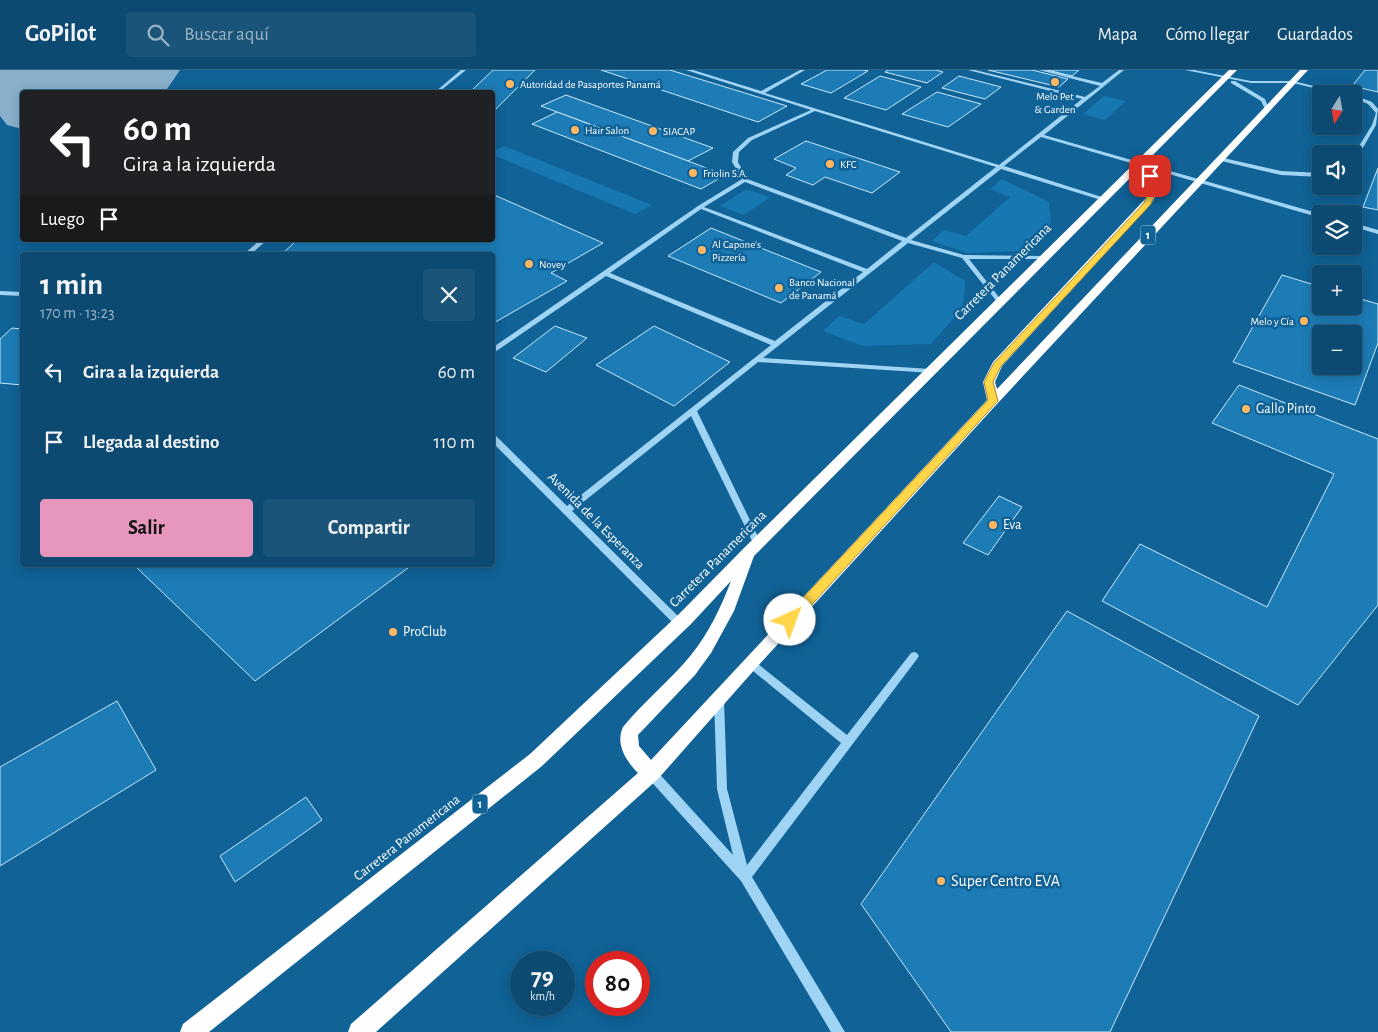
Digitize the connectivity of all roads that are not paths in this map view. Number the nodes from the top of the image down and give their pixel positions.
1 (464, 70) edge
2 (688, 70) edge
3 (803, 70) edge
4 (970, 70) edge
5 (1041, 70) edge
6 (1122, 70) edge
7 (1187, 70) edge
8 (1233, 70) edge
9 (1304, 70) edge
10 (1224, 78) junction
11 (1293, 82) junction
12 (1103, 85) junction
13 (1312, 86) edge
14 (439, 90) edge
15 (761, 93) junction
16 (1086, 99) junction
17 (1362, 100) edge
18 (1268, 108) junction
19 (814, 110) junction
20 (1378, 112) edge
21 (1040, 135) junction
22 (1362, 145) edge
23 (1219, 159) junction
24 (1139, 164) junction
25 (999, 167) junction
26 (1312, 174) edge
27 (745, 180) junction
28 (1199, 180) junction
29 (1103, 199) junction
30 (700, 207) junction
31 (1312, 213) edge
32 (1362, 227) edge
33 (1378, 232) edge
34 (907, 241) junction
35 (262, 242) edge
36 (250, 252) edge
37 (1045, 257) junction
38 (964, 258) junction
39 (868, 272) junction
40 (605, 274) junction
41 (0, 293) edge
42 (20, 294) edge
43 (1000, 302) junction
44 (776, 344) junction
45 (495, 350) edge
46 (757, 360) junction
47 (930, 371) junction
48 (993, 401) junction
49 (693, 411) junction
50 (495, 440) edge
51 (566, 511) junction
52 (754, 548) junction
53 (680, 624) junction
54 (914, 656) dead end
55 (750, 663) junction
56 (719, 699) junction
57 (848, 742) junction
58 (651, 773) junction
59 (745, 877) junction
60 (191, 1032) edge
61 (359, 1032) edge
62 (838, 1032) edge

1 - 14 street
2 - 15 street
3 - 15 street
4 - 16 street
5 - 12 street
6 - 12 street
7 - 10 street
8 - 10 highway, Carretera Panamericana / 1
9 - 11 highway, 1
10 - 11 street
10 - 18 street
10 - 24 highway, Carretera Panamericana / 1
11 - 13 street
11 - 18 highway, 1
12 - 16 street
15 - 19 street
16 - 21 street
17 - 20 street
18 - 23 highway, 1
19 - 25 street
19 - 27 street
20 - 22 street
21 - 24 street
21 - 25 street
23 - 26 street
23 - 28 highway, 1
24 - 28 street
24 - 29 highway, Carretera Panamericana / 1
24 - 48 highway, 1
25 - 29 street
25 - 34 street
27 - 30 street
27 - 34 street
28 - 31 street
28 - 48 highway, 1
29 - 37 highway, Carretera Panamericana / 1
30 - 39 street
30 - 40 street
32 - 33 street
34 - 38 street
34 - 39 street
35 - 36 street
37 - 38 street
37 - 43 highway, Carretera Panamericana / 1
38 - 43 street
39 - 44 street
40 - 44 street
40 - 45 street
41 - 42 street
43 - 47 highway, Carretera Panamericana / 1
44 - 46 street
46 - 47 street
46 - 49 street
47 - 52 highway, Carretera Panamericana / 1
48 - 55 highway, 1
49 - 51 street
49 - 52 street
50 - 51 street, Avenida de la Esperanza
51 - 53 street, Avenida de la Esperanza
52 - 53 highway, Carretera Panamericana / 1
52 - 58 highway
53 - 60 highway, Carretera Panamericana / 1
54 - 57 street
55 - 56 highway, 1
55 - 57 street
56 - 58 highway, 1
56 - 59 street
57 - 59 street
58 - 59 street
58 - 61 highway, 1
59 - 62 street

